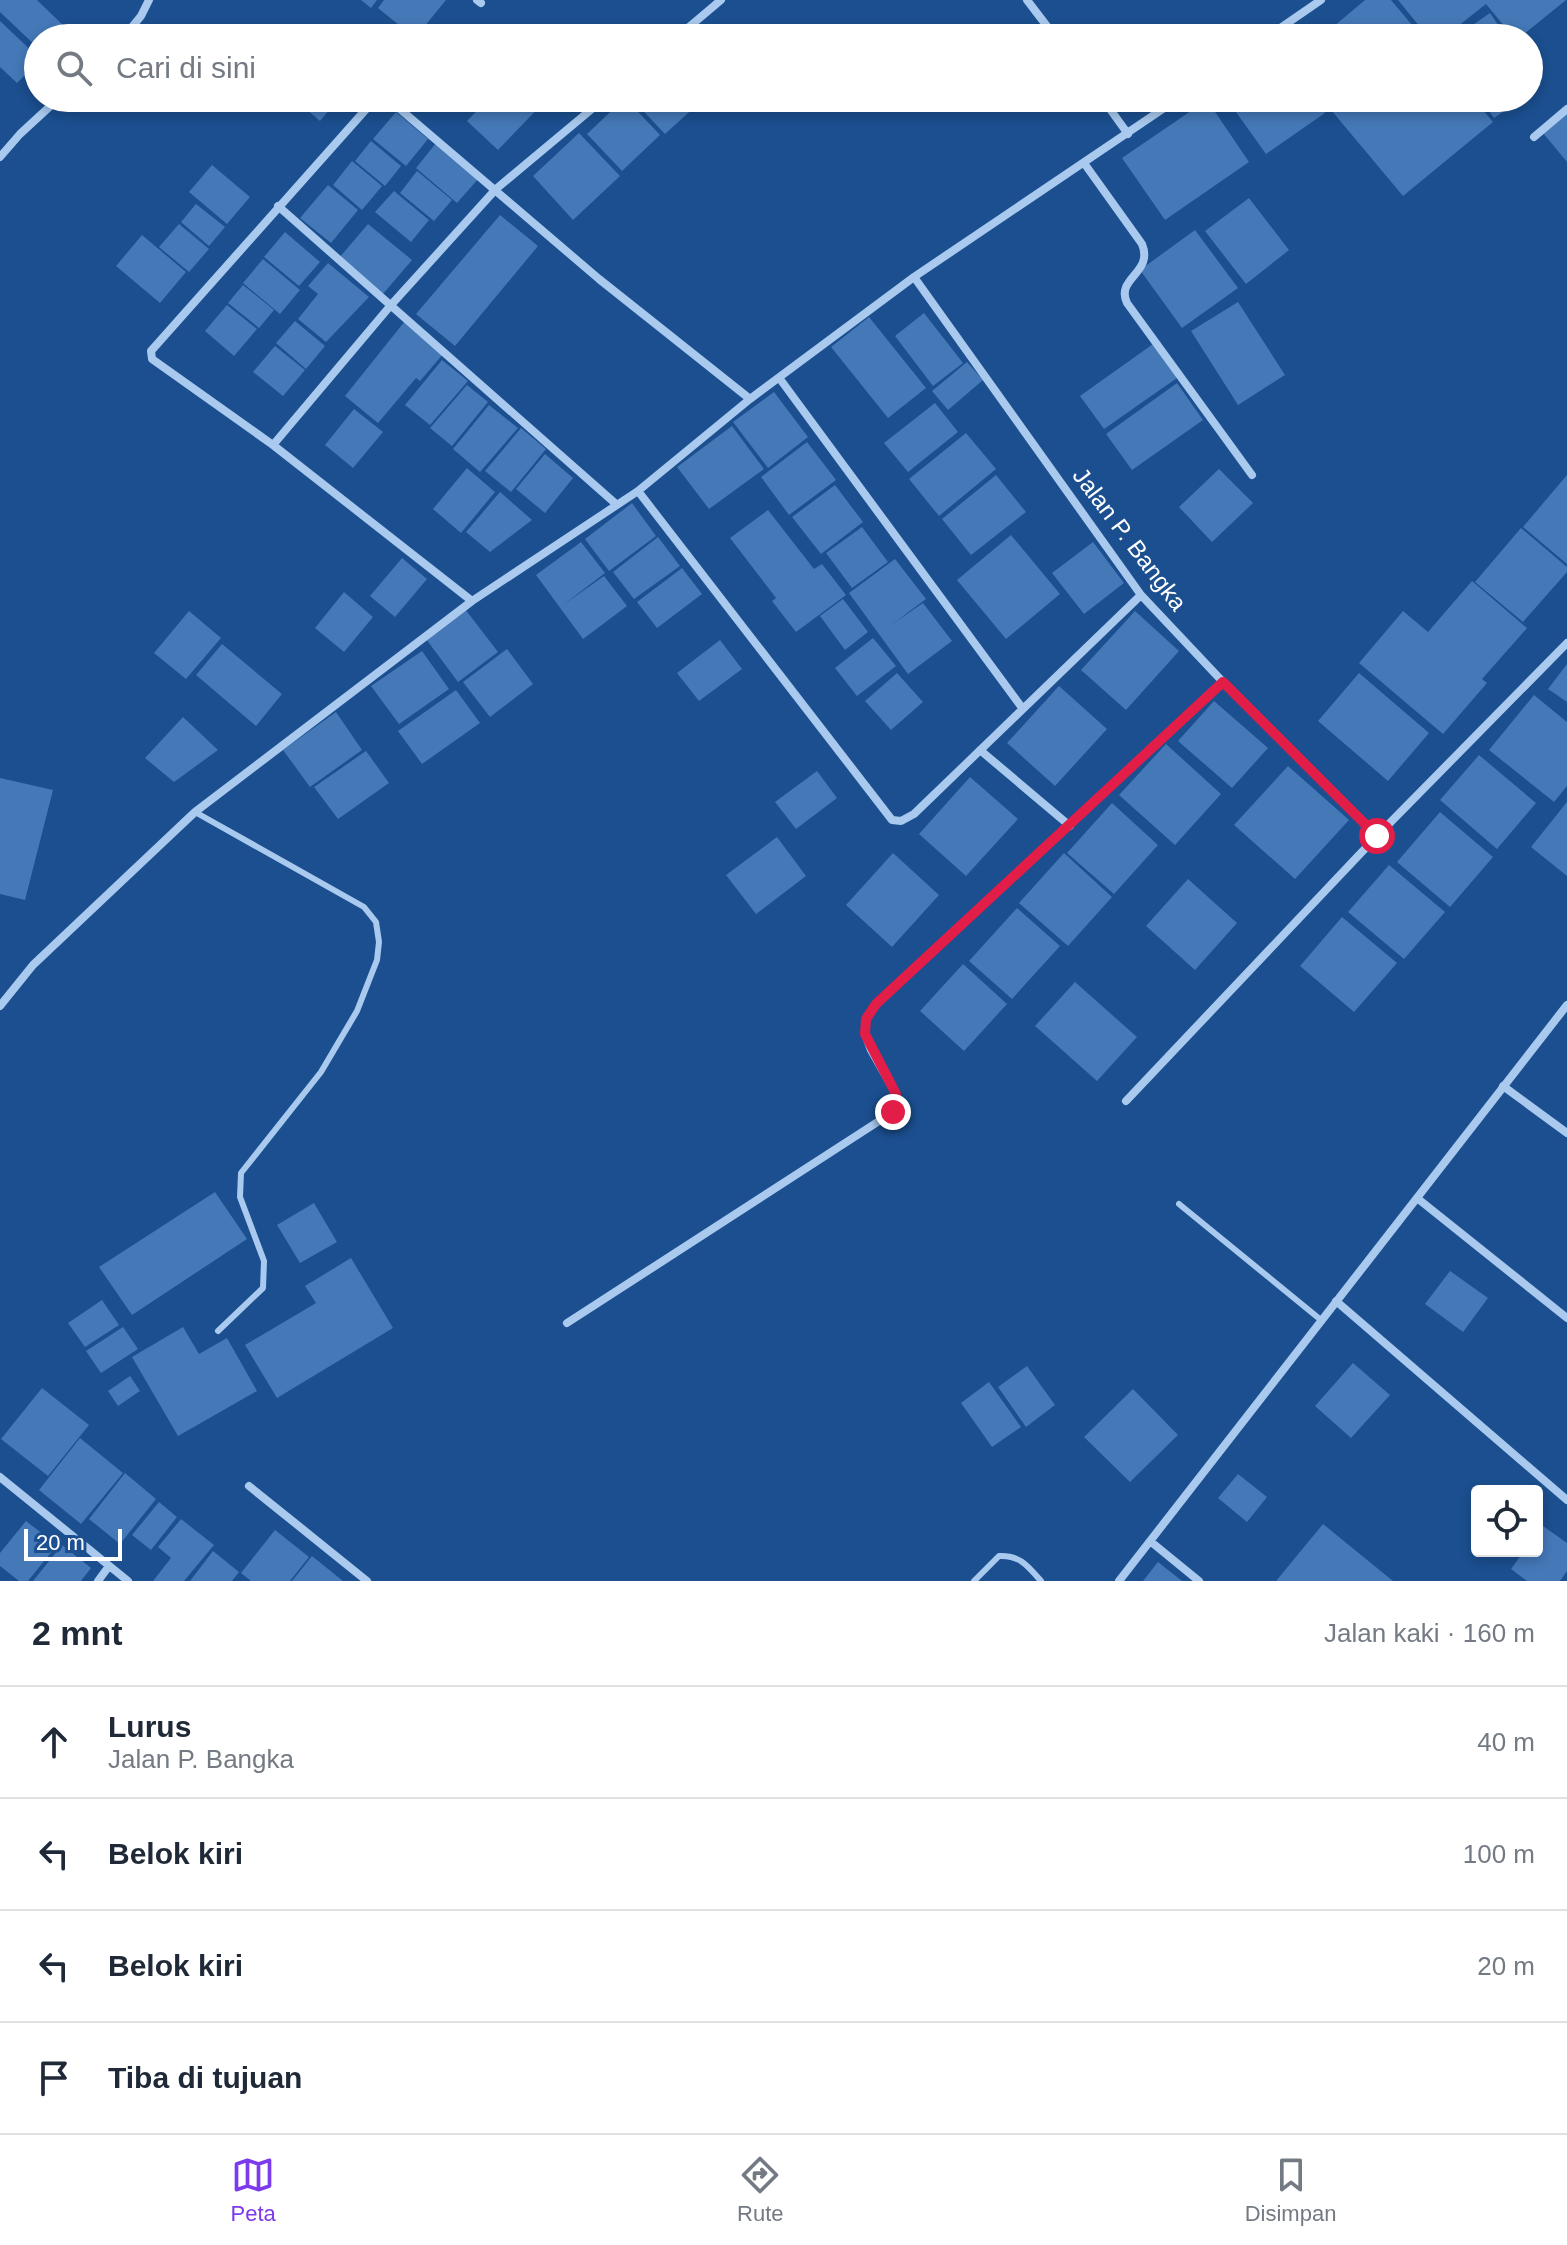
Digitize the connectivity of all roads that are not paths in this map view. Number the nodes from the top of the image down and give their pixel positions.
1 (149, 0) edge
2 (721, 0) edge
3 (1027, 0) edge
4 (1321, 0) edge
5 (134, 24) edge
6 (693, 24) edge
7 (1045, 24) edge
8 (1286, 24) edge
9 (1567, 109) edge
10 (44, 112) edge
11 (363, 112) edge
12 (404, 112) edge
13 (588, 112) edge
14 (1112, 112) edge
15 (1159, 112) edge
16 (1128, 134) junction
17 (1534, 137) dead end
18 (0, 157) edge
19 (1084, 163) junction
20 (496, 189) junction
21 (278, 206) junction
22 (914, 277) junction
23 (391, 305) junction
24 (780, 379) junction
25 (750, 399) junction
26 (273, 445) junction
27 (1252, 475) dead end
28 (638, 491) junction
29 (616, 504) junction
30 (1141, 595) junction
31 (472, 601) junction
32 (1567, 643) edge
33 (1223, 682) junction
34 (1023, 709) junction
35 (980, 750) junction
36 (195, 812) junction
37 (1070, 826) junction
38 (1377, 836) junction
39 (1567, 1005) edge
40 (0, 1006) edge
41 (1503, 1086) junction
42 (1126, 1101) dead end
43 (1567, 1133) edge
44 (1417, 1198) junction
45 (1179, 1204) dead end
46 (1336, 1301) junction
47 (1567, 1318) edge
48 (1321, 1320) junction
49 (567, 1323) dead end
50 (218, 1331) dead end
51 (0, 1477) edge
52 (249, 1486) dead end
53 (1566, 1497) edge
54 (1150, 1541) junction
55 (109, 1566) junction
56 (98, 1581) edge
57 (128, 1581) edge
58 (367, 1581) edge
59 (974, 1581) edge
60 (1041, 1581) edge
61 (1119, 1581) edge
62 (1199, 1581) edge

1 - 5 street
2 - 6 street
3 - 7 street
4 - 8 street
9 - 17 street
10 - 18 street
11 - 21 street
12 - 20 street
13 - 20 street
14 - 16 street
15 - 16 street
16 - 19 street
19 - 22 street
19 - 27 street
20 - 23 street
20 - 25 street
21 - 23 street
21 - 26 street
22 - 24 street
22 - 30 street, Jalan P. Bangka
23 - 26 street
23 - 29 street
24 - 25 street
24 - 34 street
25 - 28 street
26 - 31 street
28 - 29 street
28 - 35 street
29 - 31 street
30 - 33 street, Jalan P. Bangka
30 - 34 street
31 - 36 street
32 - 38 street
33 - 37 street
33 - 38 street, Jalan P. Bangka
34 - 35 street
35 - 37 street
36 - 40 street
36 - 50 lane
37 - 49 street
38 - 42 street
39 - 41 street
41 - 43 street
41 - 44 street
44 - 46 street
44 - 47 street
45 - 48 lane
46 - 48 street
46 - 53 street
48 - 54 street
51 - 55 street
52 - 58 street
54 - 61 street
54 - 62 street
55 - 56 street
55 - 57 street
59 - 60 lane

